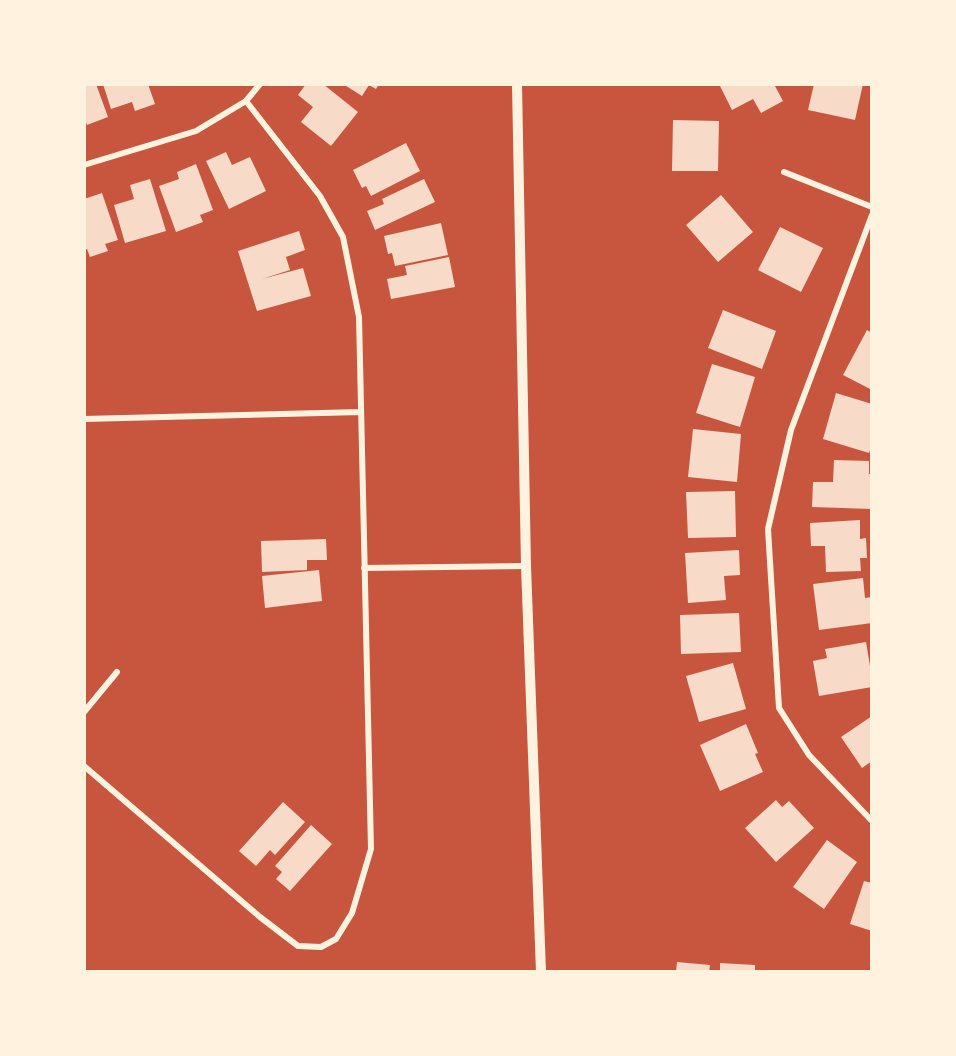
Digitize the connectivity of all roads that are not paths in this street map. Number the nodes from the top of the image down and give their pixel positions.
1 (260, 84) edge
2 (517, 84) edge
3 (246, 101) junction
4 (84, 165) edge
5 (784, 172) dead end
6 (872, 207) edge
7 (872, 215) edge
8 (361, 412) junction
9 (84, 420) edge
10 (526, 566) junction
11 (364, 568) junction
12 (117, 672) dead end
13 (84, 712) edge
14 (84, 766) edge
15 (872, 821) edge
16 (541, 972) edge

1 - 3 street
2 - 10 street
3 - 4 street
3 - 8 street
5 - 6 street
7 - 15 street
8 - 9 street
8 - 11 street
10 - 11 street
10 - 16 street
11 - 14 street
12 - 13 street

